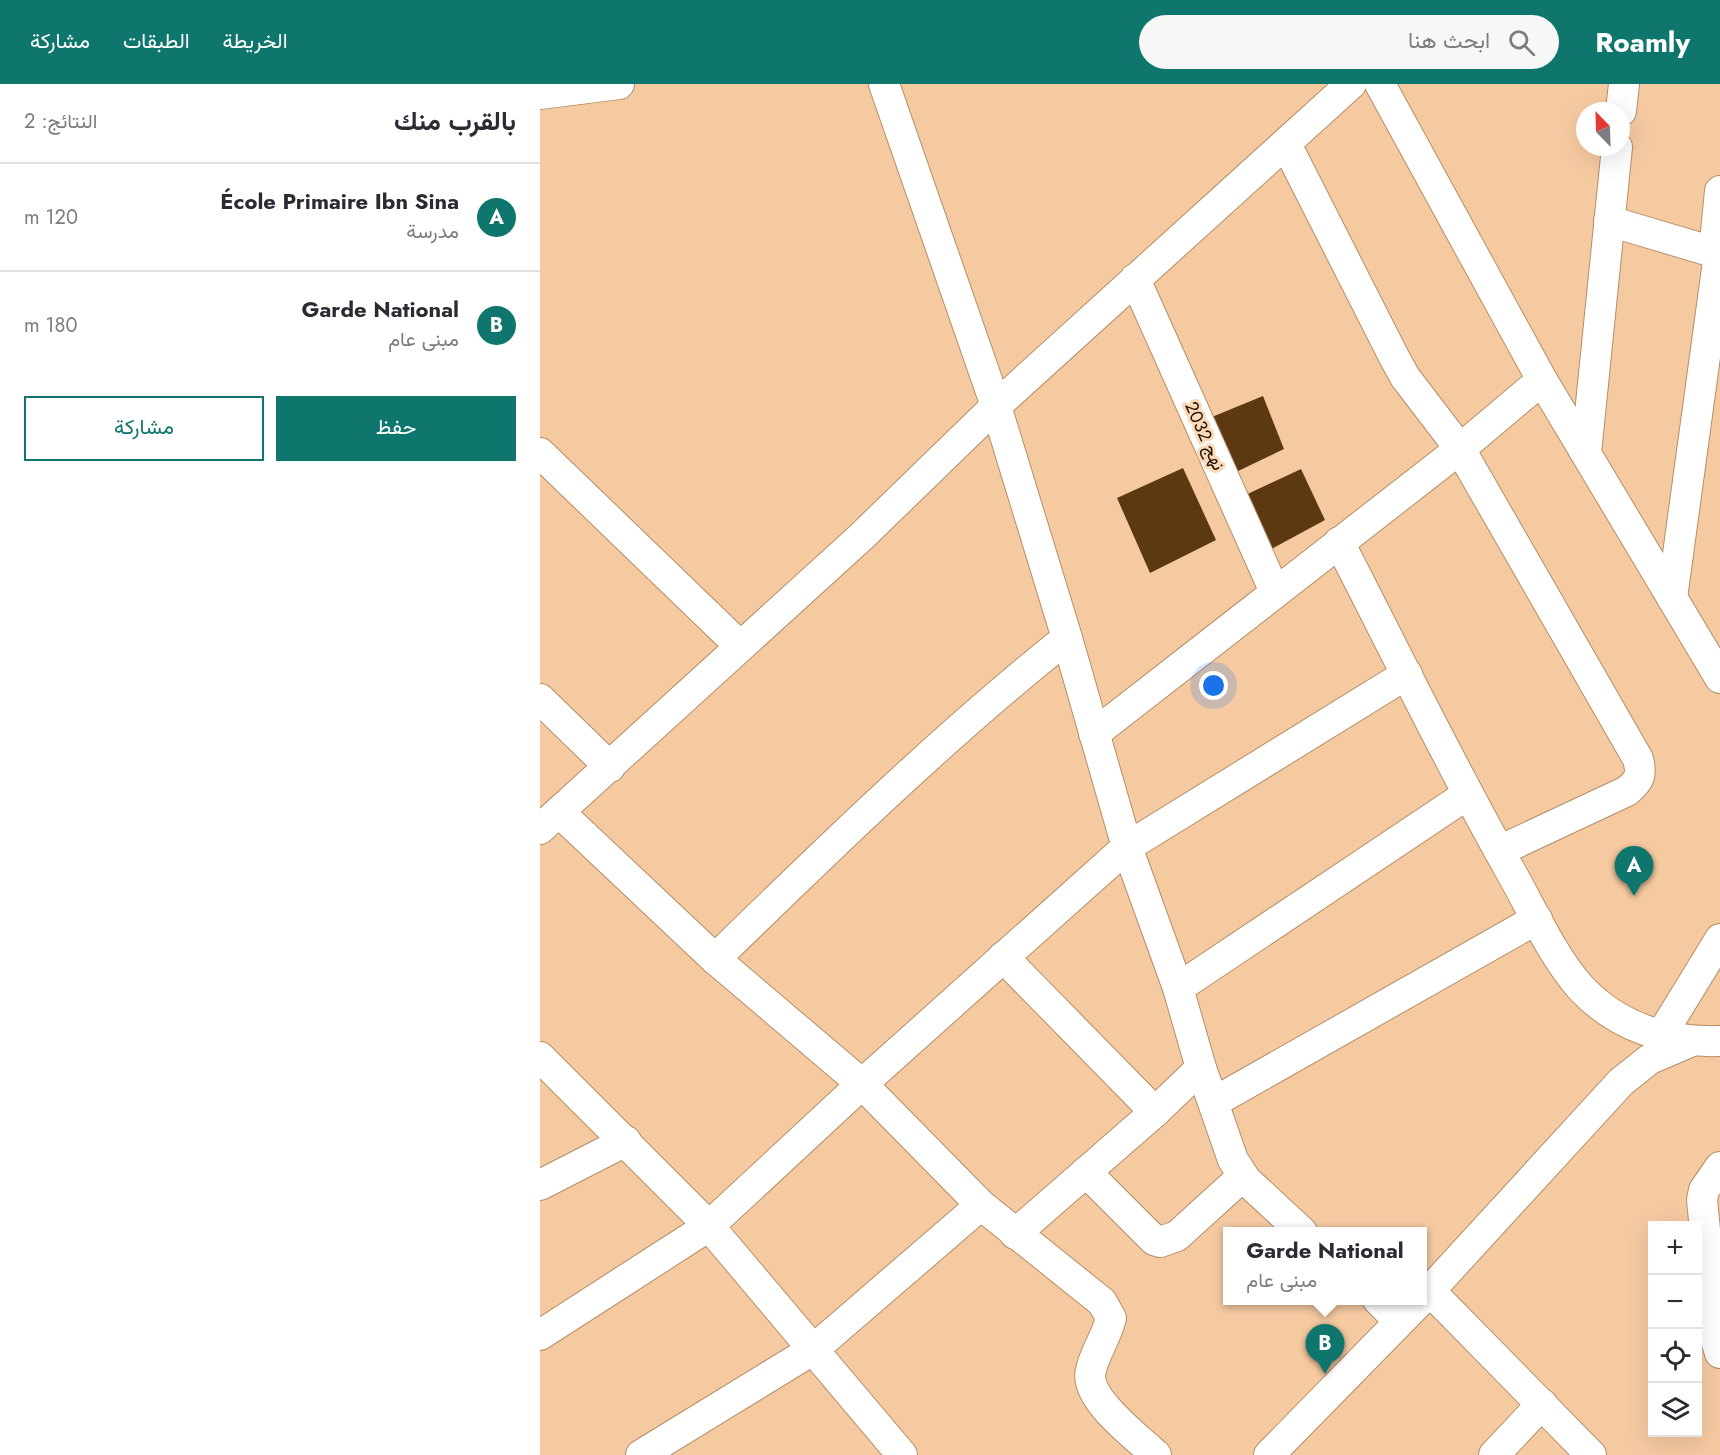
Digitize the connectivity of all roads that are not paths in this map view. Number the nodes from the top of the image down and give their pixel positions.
1 (619, 84) edge
2 (884, 84) edge
3 (1351, 84) edge
4 (1380, 84) edge
5 (1624, 84) edge
6 (540, 94) edge
7 (1622, 102) edge
8 (1286, 144) junction
9 (1616, 156) edge
10 (1720, 191) edge
11 (1609, 221) junction
12 (1718, 253) edge
13 (1135, 279) junction
14 (1542, 380) junction
15 (996, 406) junction
16 (1460, 448) junction
17 (540, 453) edge
18 (1586, 453) junction
19 (1339, 542) junction
20 (1275, 592) junction
21 (1672, 598) junction
22 (1067, 638) junction
23 (740, 646) junction
24 (1407, 674) junction
25 (1720, 678) edge
26 (540, 699) edge
27 (1094, 734) junction
28 (610, 767) junction
29 (1468, 794) junction
30 (550, 820) edge
31 (1126, 847) junction
32 (1499, 851) junction
33 (1537, 919) junction
34 (1720, 939) edge
35 (1004, 957) junction
36 (715, 959) junction
37 (1178, 988) junction
38 (1660, 1037) junction
39 (1706, 1041) edge
40 (540, 1057) edge
41 (1201, 1068) junction
42 (862, 1084) junction
43 (1214, 1102) junction
44 (1155, 1112) junction
45 (626, 1141) junction
46 (1720, 1167) edge
47 (1086, 1172) junction
48 (1243, 1176) junction
49 (540, 1185) edge
50 (981, 1205) junction
51 (709, 1226) junction
52 (1297, 1227) edge
53 (1015, 1234) junction
54 (1427, 1295) edge
55 (1427, 1299) edge
56 (1383, 1305) edge
57 (1416, 1305) edge
58 (1399, 1321) junction
59 (540, 1335) edge
60 (814, 1349) junction
61 (1720, 1353) edge
62 (1542, 1404) junction
63 (641, 1455) edge
64 (902, 1455) edge
65 (1156, 1455) edge
66 (1269, 1455) edge
67 (1494, 1455) edge
68 (1591, 1455) edge

1 - 6 street
2 - 15 street
3 - 8 street
4 - 14 street
5 - 7 street
8 - 13 street
8 - 16 street
9 - 11 street
10 - 12 street
11 - 12 street
11 - 18 street
12 - 21 street
13 - 15 street
13 - 20 street, نهج 2032
14 - 16 street
14 - 18 street
15 - 22 street
15 - 23 street
16 - 19 street
16 - 32 street
17 - 23 street
18 - 21 street
19 - 20 street
19 - 24 street
20 - 27 street
21 - 25 street
22 - 27 street
22 - 36 street
23 - 28 street
24 - 29 street
24 - 31 street
26 - 28 street
27 - 31 street
28 - 30 street
29 - 32 street
29 - 37 street
30 - 36 street
31 - 35 street
31 - 37 street
32 - 33 street
33 - 38 street
33 - 43 street
34 - 38 street
35 - 42 street
35 - 44 street
36 - 42 street
37 - 41 street
38 - 39 street
39 - 54 street
40 - 45 street
41 - 43 street
41 - 44 street
42 - 50 street
42 - 51 street
43 - 48 street
44 - 47 street
45 - 49 street
45 - 51 street
46 - 61 street
47 - 48 street
47 - 53 street
48 - 52 street
50 - 53 street
50 - 60 street
51 - 59 street
51 - 60 street
53 - 65 street
55 - 62 street
56 - 58 street
57 - 58 street
58 - 66 street
60 - 63 street
60 - 64 street
62 - 67 street
62 - 68 street

